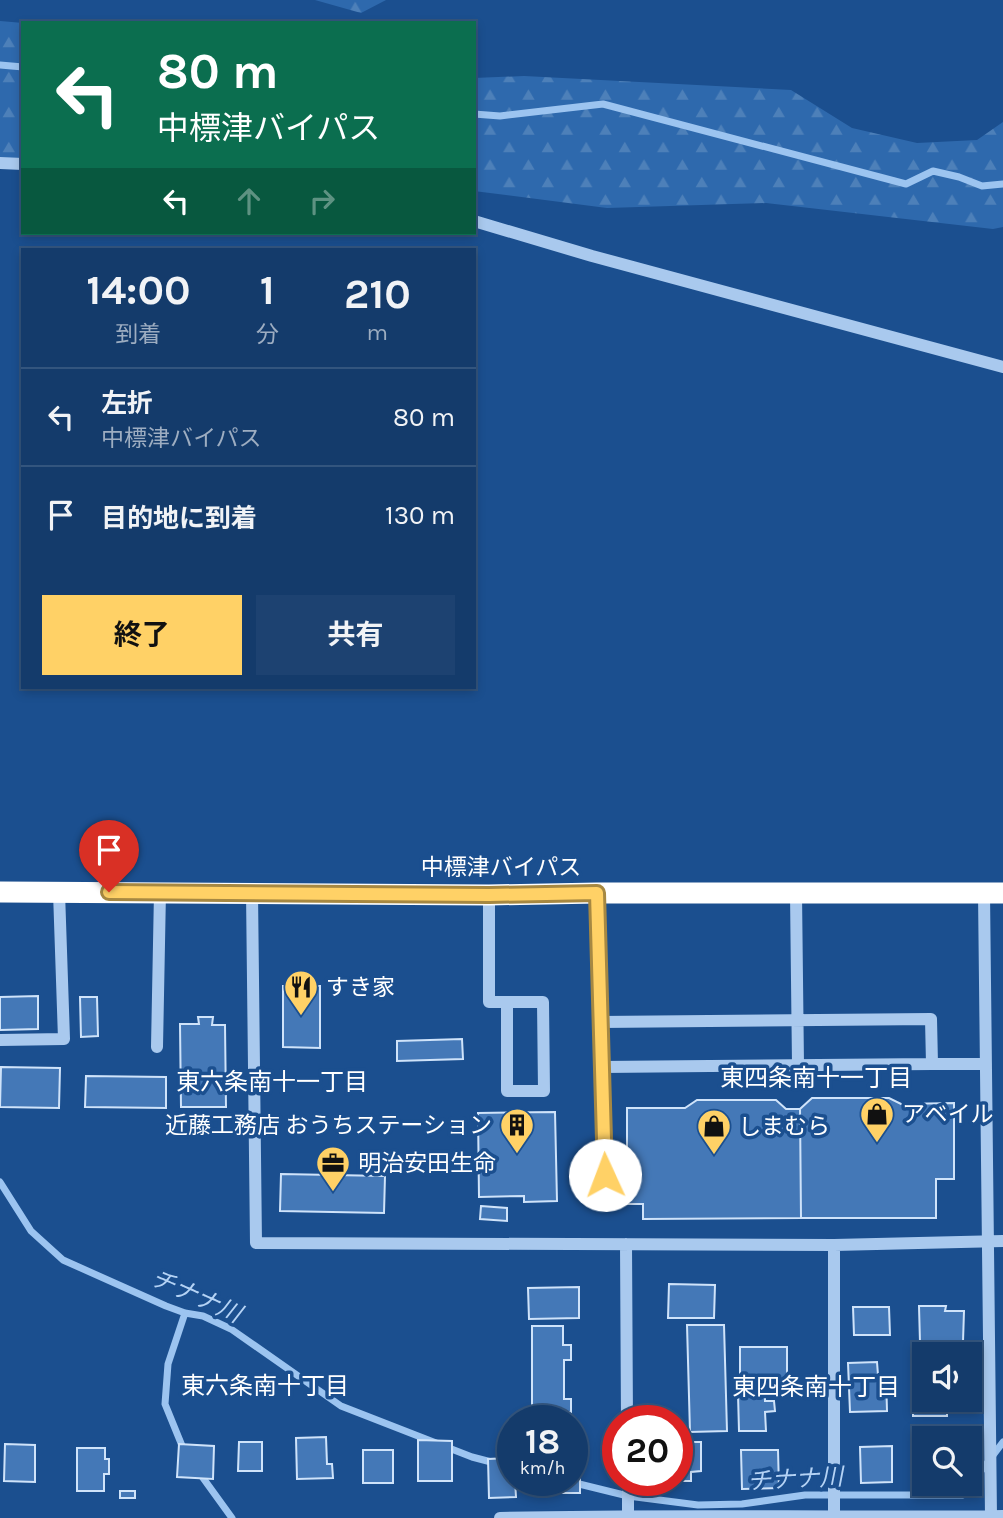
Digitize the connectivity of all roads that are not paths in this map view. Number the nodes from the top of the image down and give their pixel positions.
1 (0, 163) edge
2 (21, 163) edge
3 (476, 222) edge
4 (1003, 367) edge
5 (0, 892) edge
6 (59, 892) junction
7 (160, 892) junction
8 (252, 892) junction
9 (597, 893) junction
10 (796, 893) junction
11 (994, 893) edge
12 (489, 895) junction
13 (507, 1002) junction
14 (797, 1020) junction
15 (600, 1022) junction
16 (0, 1040) edge
17 (157, 1047) dead end
18 (932, 1064) junction
19 (986, 1064) junction
20 (798, 1065) junction
21 (602, 1067) junction
22 (606, 1202) dead end
23 (988, 1241) junction
24 (1003, 1241) edge
25 (626, 1244) junction
26 (834, 1245) junction
27 (627, 1405) edge
28 (628, 1496) edge
29 (997, 1516) edge
30 (628, 1517) edge
31 (500, 1518) edge
32 (834, 1518) edge

1 - 2 street
3 - 4 street
5 - 6 highway, 中標津バイパス
6 - 7 highway, 中標津バイパス
6 - 16 street
7 - 8 highway, 中標津バイパス
7 - 17 street
8 - 12 highway, 中標津バイパス
8 - 25 street
9 - 10 highway, 中標津バイパス
9 - 12 highway, 中標津バイパス
9 - 15 street
10 - 11 highway, 中標津バイパス
10 - 14 street
11 - 19 street
12 - 13 street
13 - 13 street
14 - 15 street
14 - 18 street
14 - 20 street
15 - 21 street
18 - 19 street
18 - 20 street
19 - 23 street
20 - 21 street
21 - 22 street
23 - 24 street
23 - 26 street
23 - 29 street
25 - 26 street
25 - 27 street
26 - 32 street
28 - 30 street
29 - 32 street
30 - 31 street
30 - 32 street

